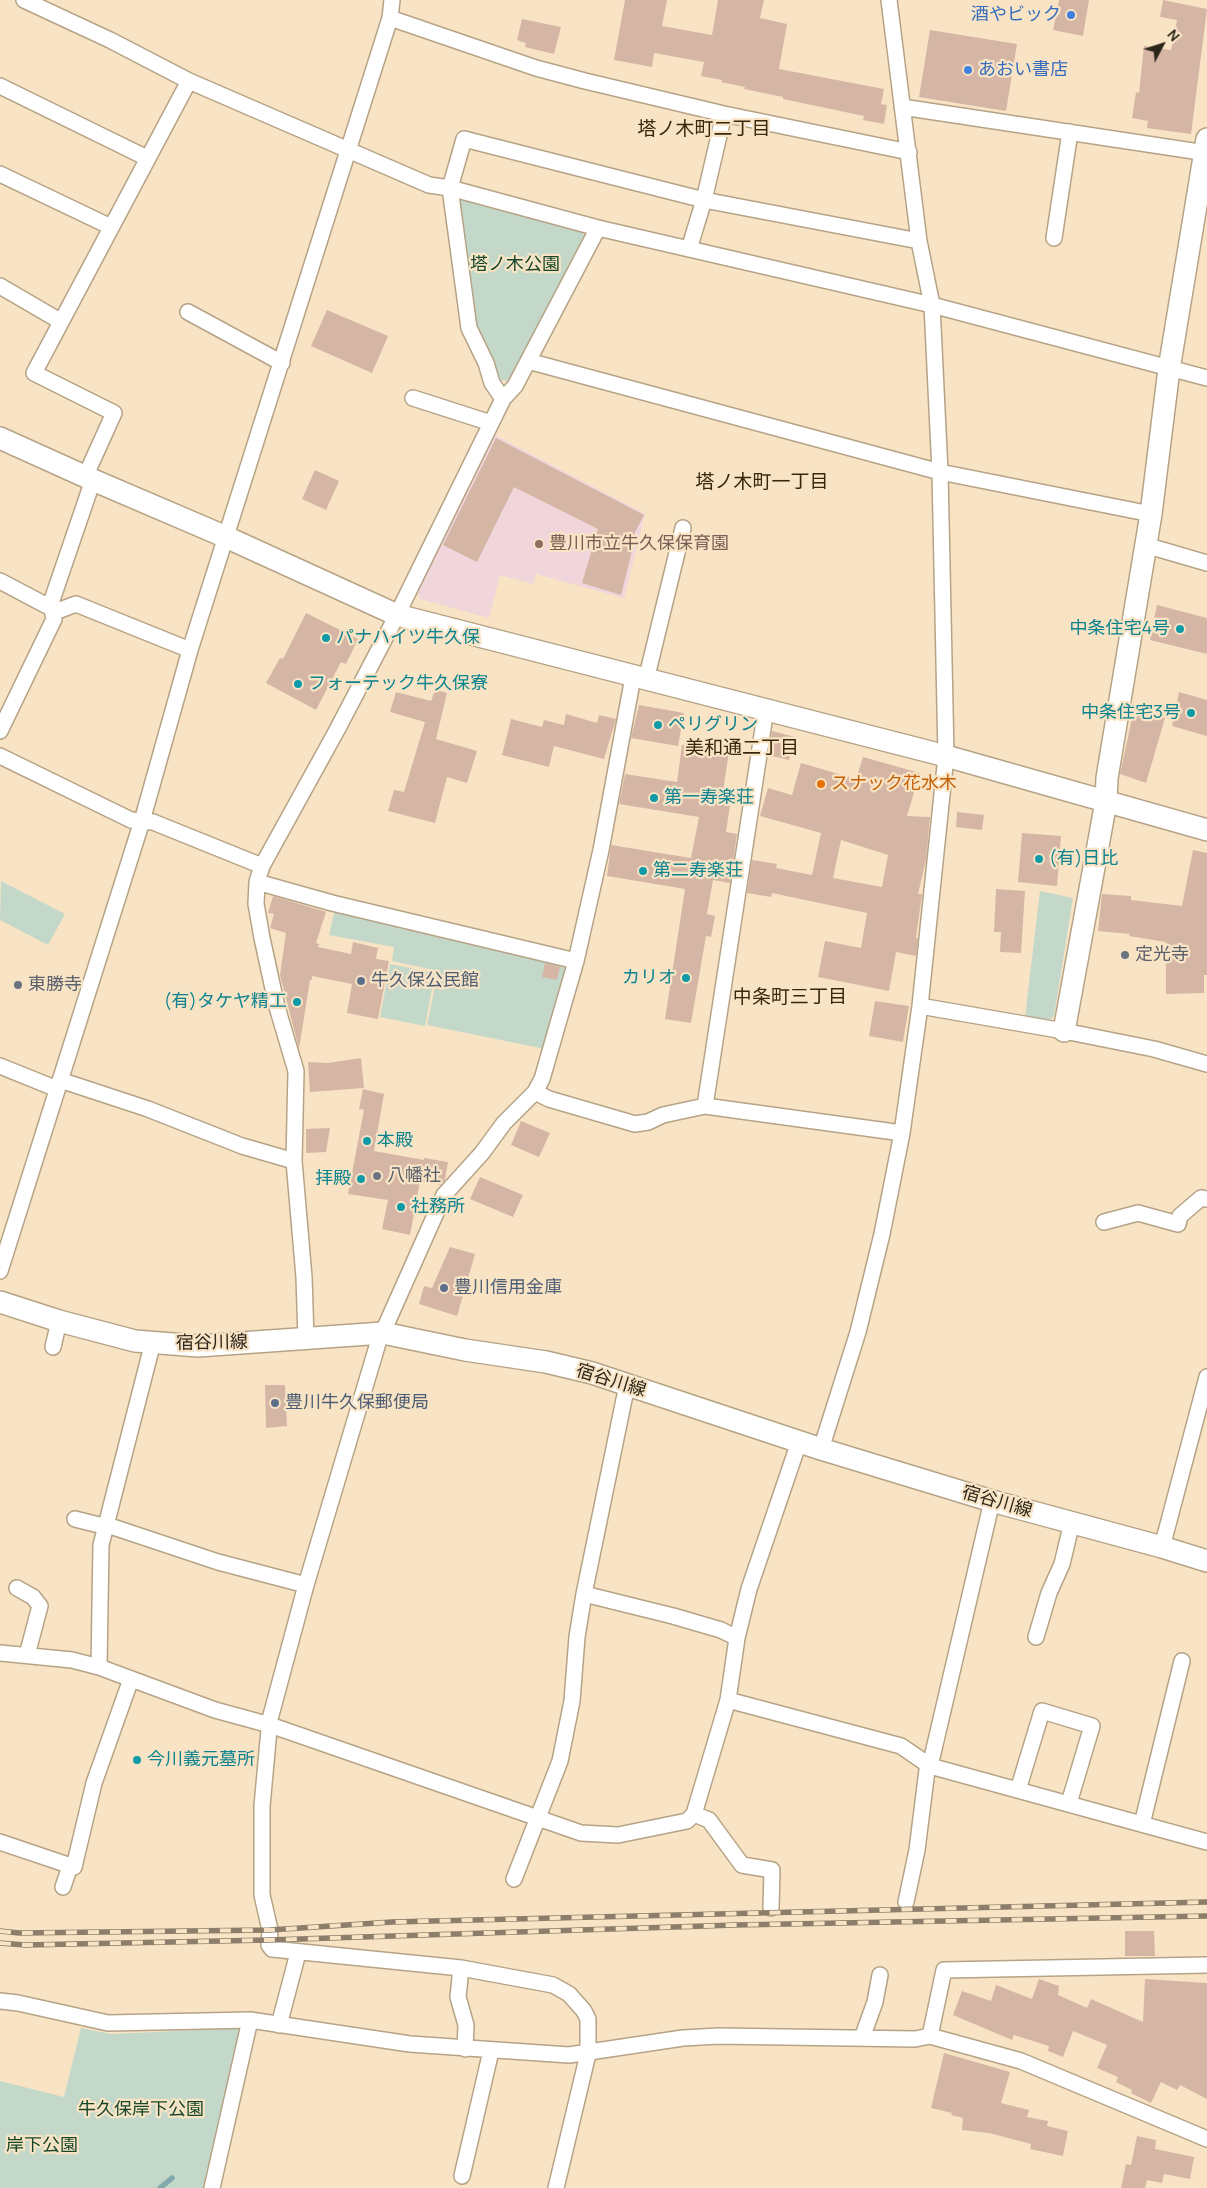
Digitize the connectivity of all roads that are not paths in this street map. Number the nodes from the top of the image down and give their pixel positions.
1 (24, 0) edge
2 (392, 0) edge
3 (889, 0) edge
4 (390, 18) junction
5 (189, 81) junction
6 (0, 86) edge
7 (902, 107) junction
8 (724, 114) junction
9 (1070, 132) junction
10 (1206, 148) edge
11 (349, 150) junction
12 (909, 152) junction
13 (147, 158) junction
14 (0, 174) edge
15 (450, 188) junction
16 (704, 200) junction
17 (111, 227) junction
18 (598, 228) junction
19 (1054, 238) dead end
20 (919, 241) junction
21 (689, 249) junction
22 (0, 286) edge
23 (932, 305) junction
24 (188, 312) dead end
25 (60, 320) junction
26 (528, 361) junction
27 (282, 363) junction
28 (1169, 369) junction
29 (1207, 378) edge
30 (412, 398) dead end
31 (503, 399) junction
32 (491, 423) junction
33 (0, 438) edge
34 (940, 472) junction
35 (89, 479) junction
36 (1150, 514) junction
37 (683, 528) dead end
38 (226, 537) junction
39 (1145, 545) junction
40 (1207, 563) edge
41 (0, 581) edge
42 (53, 609) junction
43 (397, 615) junction
44 (190, 650) junction
45 (640, 678) junction
46 (766, 709) junction
47 (0, 731) edge
48 (0, 756) edge
49 (946, 756) junction
50 (1106, 802) junction
51 (142, 821) junction
52 (1207, 830) edge
53 (262, 866) junction
54 (257, 882) junction
55 (576, 961) junction
56 (920, 1006) junction
57 (1064, 1031) junction
58 (1207, 1064) edge
59 (0, 1066) edge
60 (59, 1085) junction
61 (535, 1092) junction
62 (705, 1106) junction
63 (902, 1133) junction
64 (294, 1161) junction
65 (1207, 1199) edge
66 (1104, 1222) dead end
67 (0, 1271) edge
68 (0, 1302) edge
69 (59, 1321) junction
70 (383, 1333) junction
71 (306, 1339) junction
72 (153, 1342) junction
73 (54, 1347) dead end
74 (1207, 1377) edge
75 (627, 1385) junction
76 (799, 1442) junction
77 (821, 1449) junction
78 (992, 1501) junction
79 (75, 1519) dead end
80 (1072, 1522) junction
81 (107, 1527) junction
82 (1162, 1547) junction
83 (1207, 1561) edge
84 (306, 1585) junction
85 (17, 1588) dead end
86 (584, 1594) junction
87 (737, 1638) junction
88 (1036, 1638) dead end
89 (0, 1653) edge
90 (27, 1655) junction
91 (1182, 1661) dead end
92 (99, 1667) junction
93 (131, 1679) junction
94 (728, 1700) junction
95 (270, 1725) junction
96 (930, 1766) junction
97 (1018, 1790) junction
98 (1069, 1803) junction
99 (694, 1814) junction
100 (538, 1818) junction
101 (1142, 1824) junction
102 (0, 1842) edge
103 (1207, 1842) edge
104 (70, 1866) junction
105 (514, 1880) dead end
106 (63, 1887) dead end
107 (906, 1902) dead end
108 (771, 1908) dead end
109 (298, 1953) junction
110 (1207, 1965) edge
111 (461, 1968) junction
112 (880, 1975) dead end
113 (0, 2001) edge
114 (250, 2020) junction
115 (280, 2025) junction
116 (930, 2036) junction
117 (862, 2038) junction
118 (465, 2049) junction
119 (491, 2051) junction
120 (588, 2054) junction
121 (1207, 2139) edge
122 (462, 2176) dead end
123 (212, 2188) edge
124 (556, 2188) edge

1 - 5 street
2 - 4 street
3 - 7 street
4 - 8 street
4 - 11 street
5 - 11 street
5 - 13 street
6 - 13 street
7 - 9 street
7 - 12 street
8 - 12 street
8 - 16 street
9 - 10 street
9 - 19 street
10 - 28 street
11 - 15 street
11 - 27 street
12 - 20 street
13 - 17 street
14 - 17 street
15 - 16 street
15 - 18 street
15 - 31 street
16 - 20 street
16 - 21 street
17 - 25 street
18 - 21 street
18 - 26 street
20 - 23 street
21 - 23 street
22 - 25 street
23 - 28 street
23 - 34 street
24 - 27 street
25 - 35 street
26 - 31 street
26 - 34 street
27 - 38 street
28 - 29 street
28 - 36 street
30 - 32 street
31 - 32 street
32 - 43 street
33 - 35 street
34 - 36 street
34 - 49 street
35 - 38 street
35 - 42 street
36 - 39 street
37 - 45 street
38 - 43 street
38 - 44 street
39 - 40 street
39 - 50 street
41 - 42 street
42 - 44 street
42 - 47 street
43 - 45 street
43 - 53 street
44 - 51 street
45 - 46 street
45 - 55 street
46 - 49 street
46 - 62 street
48 - 51 street
49 - 50 street
49 - 56 street
50 - 52 street
50 - 57 street
51 - 53 street
51 - 60 street
53 - 54 street
54 - 55 street
54 - 64 street
55 - 61 street
56 - 57 street
56 - 63 street
57 - 58 street
59 - 60 street
60 - 64 street
60 - 67 street
61 - 62 street
61 - 70 street
62 - 63 street
63 - 77 street
64 - 71 street
65 - 66 street
68 - 69 street, 宿谷川線
69 - 72 street, 宿谷川線
69 - 73 street
70 - 71 street, 宿谷川線
70 - 75 street, 宿谷川線
70 - 84 street
71 - 72 street, 宿谷川線
72 - 81 street
74 - 82 street
75 - 76 street, 宿谷川線
75 - 86 street
76 - 77 street, 宿谷川線
76 - 87 street
77 - 78 street, 宿谷川線
78 - 80 street, 宿谷川線
78 - 96 street
79 - 81 street
80 - 82 street, 宿谷川線
80 - 88 street
81 - 84 street
81 - 92 street
82 - 83 street, 宿谷川線
84 - 95 street
85 - 90 street
86 - 87 street
86 - 100 street
87 - 94 street
89 - 90 street
90 - 92 street
91 - 101 street
92 - 93 street
93 - 95 street
93 - 104 street
94 - 96 street
94 - 99 street
95 - 100 street
95 - 109 street
96 - 97 street
96 - 107 street
97 - 98 street
97 - 98 street
98 - 101 street
99 - 100 street
99 - 108 street
100 - 105 street
101 - 103 street
102 - 104 street
104 - 106 street
109 - 111 street
109 - 115 street
110 - 116 street
111 - 118 street
111 - 120 street
112 - 117 street
113 - 114 street
114 - 115 street
114 - 123 street
115 - 118 street
116 - 117 street
116 - 121 street
117 - 120 street
118 - 119 street
119 - 120 street
119 - 122 street
120 - 124 street

